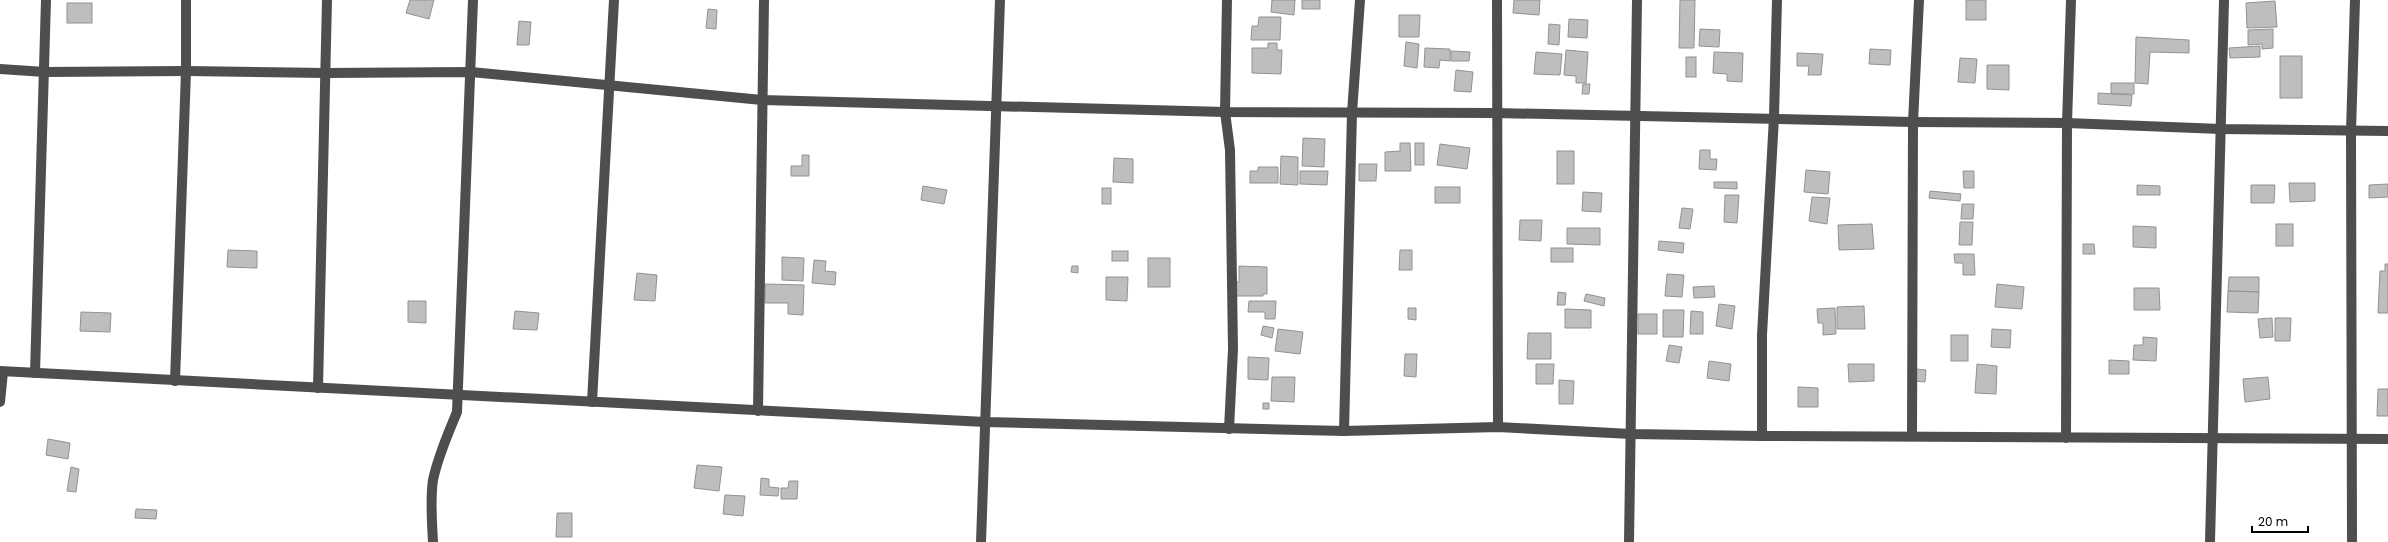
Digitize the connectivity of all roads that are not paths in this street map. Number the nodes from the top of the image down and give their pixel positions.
1 (46, 0) edge
2 (186, 0) edge
3 (327, 0) edge
4 (473, 0) edge
5 (614, 0) edge
6 (764, 0) edge
7 (1000, 0) edge
8 (1227, 0) edge
9 (1360, 0) edge
10 (1497, 0) edge
11 (1636, 0) edge
12 (1777, 0) edge
13 (1918, 0) edge
14 (2071, 0) edge
15 (2224, 0) edge
16 (2355, 0) edge
17 (0, 69) edge
18 (186, 71) junction
19 (45, 72) junction
20 (471, 72) junction
21 (326, 73) junction
22 (611, 85) junction
23 (762, 100) junction
24 (998, 105) junction
25 (1224, 112) junction
26 (1498, 112) junction
27 (1352, 113) junction
28 (1635, 115) junction
29 (1774, 118) junction
30 (1913, 122) junction
31 (2067, 123) junction
32 (2221, 129) junction
33 (2351, 131) junction
34 (2388, 131) edge
35 (1, 372) edge
36 (35, 374) junction
37 (175, 381) junction
38 (318, 388) junction
39 (456, 395) junction
40 (0, 402) edge
41 (592, 402) junction
42 (758, 411) junction
43 (985, 422) junction
44 (1498, 427) junction
45 (1229, 429) junction
46 (1344, 431) junction
47 (1631, 434) junction
48 (1762, 436) junction
49 (1912, 436) junction
50 (2066, 438) junction
51 (2212, 438) junction
52 (2353, 439) junction
53 (2388, 440) edge
54 (433, 542) edge
55 (981, 542) edge
56 (1629, 542) edge
57 (2210, 542) edge
58 (2352, 542) edge

1 - 19 street
2 - 18 street
3 - 21 street
4 - 20 street
5 - 22 street
6 - 23 street
7 - 24 street
8 - 25 street
9 - 27 street
10 - 26 street
11 - 28 street
12 - 29 street
13 - 30 street
14 - 31 street
15 - 32 street
16 - 33 street
17 - 19 street
18 - 19 street
18 - 21 street
18 - 37 street
19 - 36 street
20 - 21 street
20 - 22 street
20 - 39 street
21 - 38 street
22 - 23 street
22 - 41 street
23 - 24 street
23 - 42 street
24 - 25 street
24 - 43 street
25 - 27 street
25 - 45 street
26 - 27 street
26 - 28 street
26 - 44 street
27 - 46 street
28 - 29 street
28 - 47 street
29 - 30 street
29 - 48 street
30 - 31 street
30 - 49 street
31 - 32 street
31 - 50 street
32 - 33 street
32 - 51 street
33 - 34 street
33 - 52 street
35 - 36 street
35 - 40 street
36 - 37 street
37 - 38 street
38 - 39 street
39 - 41 street
39 - 54 street
41 - 42 street
42 - 43 street
43 - 45 street
43 - 55 street
44 - 46 street
44 - 47 street
45 - 46 street
47 - 48 street
47 - 56 street
48 - 49 street
49 - 50 street
50 - 51 street
51 - 52 street
51 - 57 street
52 - 53 street
52 - 58 street

